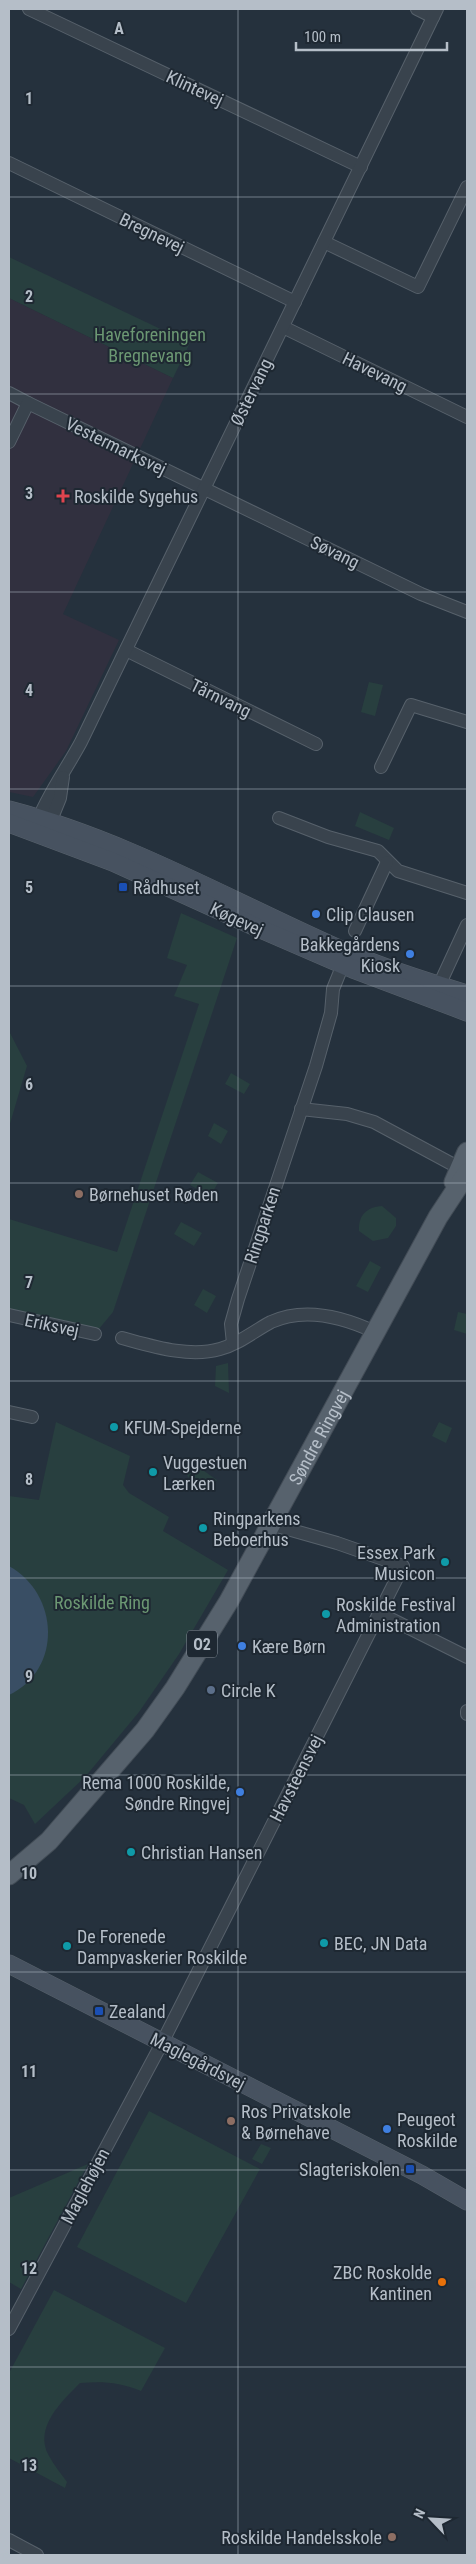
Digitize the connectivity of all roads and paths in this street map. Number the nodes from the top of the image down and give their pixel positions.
1 (29, 9) edge
2 (417, 9) edge
3 (435, 13) edge
4 (9, 164) edge
5 (361, 167) junction
6 (467, 186) edge
7 (464, 200) edge
8 (324, 242) junction
9 (295, 302) junction
10 (283, 327) junction
11 (9, 393) edge
12 (28, 403) junction
13 (467, 417) edge
14 (9, 442) edge
15 (204, 489) junction
16 (467, 612) edge
17 (126, 650) junction
18 (467, 722) edge
19 (316, 744) dead end
20 (381, 767) dead end
21 (9, 810) edge
22 (278, 818) dead end
23 (9, 823) edge
24 (42, 826) junction
25 (387, 862) junction
26 (467, 892) edge
27 (467, 925) edge
28 (355, 931) dead end
29 (463, 944) edge
30 (345, 958) junction
31 (435, 992) junction
32 (467, 994) edge
33 (467, 1012) edge
34 (301, 1108) junction
35 (467, 1152) edge
36 (465, 1171) edge
37 (9, 1315) edge
38 (375, 1332) junction
39 (95, 1334) dead end
40 (122, 1338) dead end
41 (233, 1344) junction
42 (9, 1412) edge
43 (32, 1417) dead end
44 (270, 1524) junction
45 (379, 1613) junction
46 (467, 1657) edge
47 (66, 1819) junction
48 (9, 1861) edge
49 (9, 1875) edge
50 (9, 1964) edge
51 (162, 2043) junction
52 (467, 2201) edge
53 (9, 2329) edge
54 (9, 2540) edge
55 (38, 2555) edge

1 - 5 street, Klintevej
2 - 3 street
3 - 5 street, Østervang
4 - 9 street, Bregnevej
5 - 8 street, Østervang
6 - 7 street
7 - 8 street
8 - 9 street, Østervang
9 - 10 street, Østervang
10 - 13 street, Havevang
10 - 15 street, Østervang
11 - 12 street, Vestermarksvej
12 - 14 street
12 - 15 street, Vestermarksvej
15 - 16 street, Søvang
15 - 17 street, Østervang
17 - 19 street, Tårnvang
17 - 24 street, Østervang
18 - 20 street
21 - 24 street, Køgevej
22 - 25 street
23 - 24 street, Køgevej
24 - 30 street, Køgevej
25 - 26 street
25 - 28 street
27 - 29 street
29 - 31 street
30 - 31 street, Køgevej
30 - 34 street, Ringparken
31 - 32 street, Køgevej
31 - 33 street, Køgevej
34 - 36 street
34 - 41 street, Ringparken
35 - 36 main road, Søndre Ringvej / O2
36 - 38 main road, Søndre Ringvej / O2
37 - 39 street, Eriksvej
38 - 41 street
38 - 44 main road, Søndre Ringvej / O2
40 - 41 street
42 - 43 street
44 - 45 street, Havsteensvej
44 - 47 main road, Søndre Ringvej / O2
45 - 46 street
45 - 51 street, Havsteensvej
47 - 48 main road, Søndre Ringvej / O2
47 - 49 main road, Søndre Ringvej / O2
50 - 51 street, Maglegårdsvej
51 - 52 street, Maglegårdsvej
51 - 53 street, Maglehøjen
54 - 55 street

